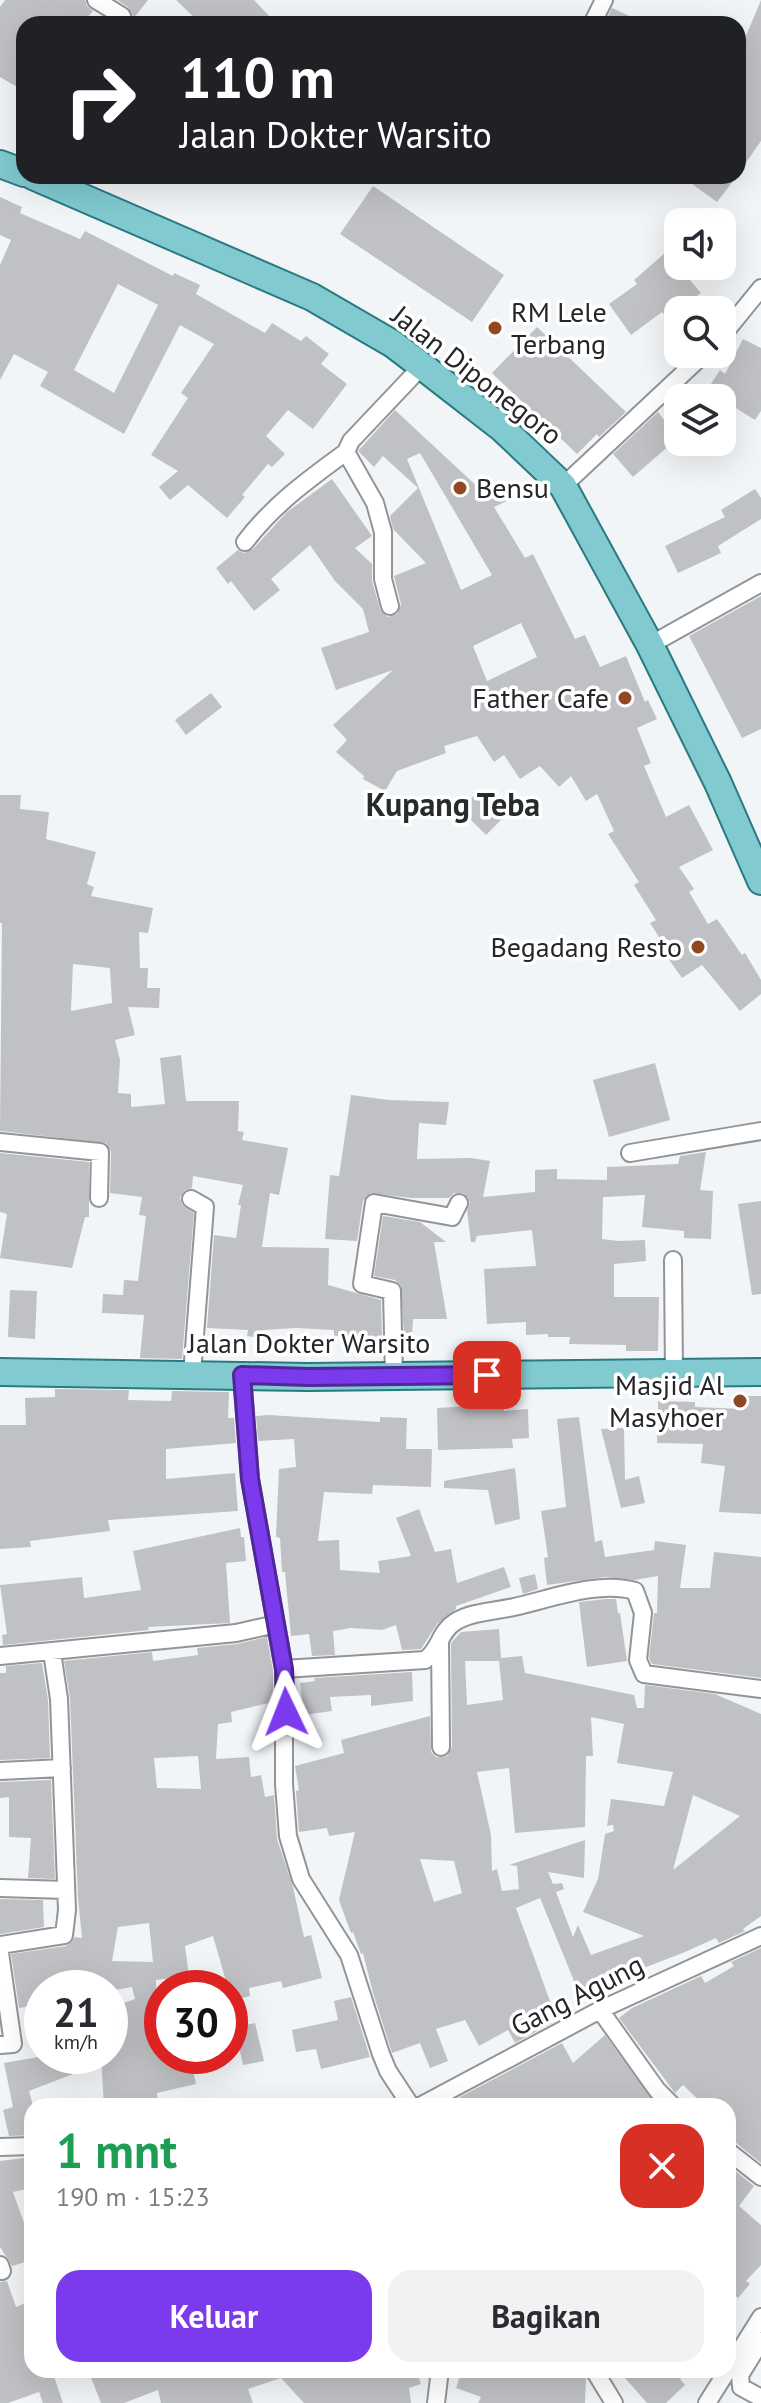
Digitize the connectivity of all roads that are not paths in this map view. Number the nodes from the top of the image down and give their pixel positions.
1 (96, 0) edge
2 (122, 16) edge
3 (52, 184) edge
4 (761, 288) edge
5 (736, 319) edge
6 (422, 366) junction
7 (689, 368) edge
8 (346, 452) junction
9 (563, 486) junction
10 (245, 542) dead end
11 (761, 583) edge
12 (390, 606) dead end
13 (650, 645) junction
14 (761, 881) edge
15 (761, 1131) edge
16 (0, 1142) edge
17 (630, 1153) dead end
18 (99, 1198) dead end
19 (191, 1199) dead end
20 (459, 1203) dead end
21 (673, 1260) dead end
22 (0, 1372) edge
23 (761, 1372) edge
24 (192, 1374) junction
25 (674, 1374) junction
26 (242, 1375) junction
27 (394, 1376) junction
28 (276, 1624) junction
29 (440, 1641) junction
30 (52, 1652) junction
31 (0, 1656) edge
32 (284, 1669) junction
33 (761, 1689) edge
34 (441, 1747) dead end
35 (62, 1768) junction
36 (0, 1771) edge
37 (0, 1888) edge
38 (66, 1890) junction
39 (761, 1936) edge
40 (0, 1945) edge
41 (0, 1953) edge
42 (600, 2010) junction
43 (0, 2045) edge
44 (406, 2098) edge
45 (435, 2098) edge
46 (664, 2098) edge
47 (24, 2146) edge
48 (0, 2147) edge
49 (736, 2157) edge
50 (761, 2177) edge
51 (761, 2317) edge
52 (761, 2341) edge
53 (736, 2357) edge
54 (439, 2378) edge
55 (599, 2378) edge
56 (723, 2378) edge
57 (761, 2398) edge
58 (436, 2403) edge
59 (614, 2403) edge
60 (707, 2403) edge

1 - 2 street
3 - 6 main road, Jalan Diponegoro
4 - 5 street
6 - 8 street
6 - 9 main road, Jalan Diponegoro
7 - 9 street
8 - 10 street
8 - 12 street
9 - 13 main road, Jalan Diponegoro
11 - 13 street
13 - 14 main road, Jalan Diponegoro
15 - 17 street
16 - 18 street
19 - 24 street
20 - 27 street
21 - 25 street
22 - 24 main road, Jalan Dokter Warsito
23 - 25 main road, Jalan Dokter Warsito
24 - 26 main road, Jalan Dokter Warsito
25 - 27 main road, Jalan Dokter Warsito
26 - 27 main road, Jalan Dokter Warsito
26 - 28 street
28 - 30 street
28 - 32 street
29 - 32 street
29 - 33 street
29 - 34 street
30 - 31 street
30 - 35 street
32 - 44 street
35 - 36 street
35 - 38 street
37 - 38 street
38 - 40 street
39 - 42 street, Gang Agung
41 - 43 street
42 - 45 street, Gang Agung
42 - 46 street
47 - 48 street
49 - 50 street
51 - 53 street
52 - 57 street
54 - 58 street
55 - 59 street
56 - 60 street

